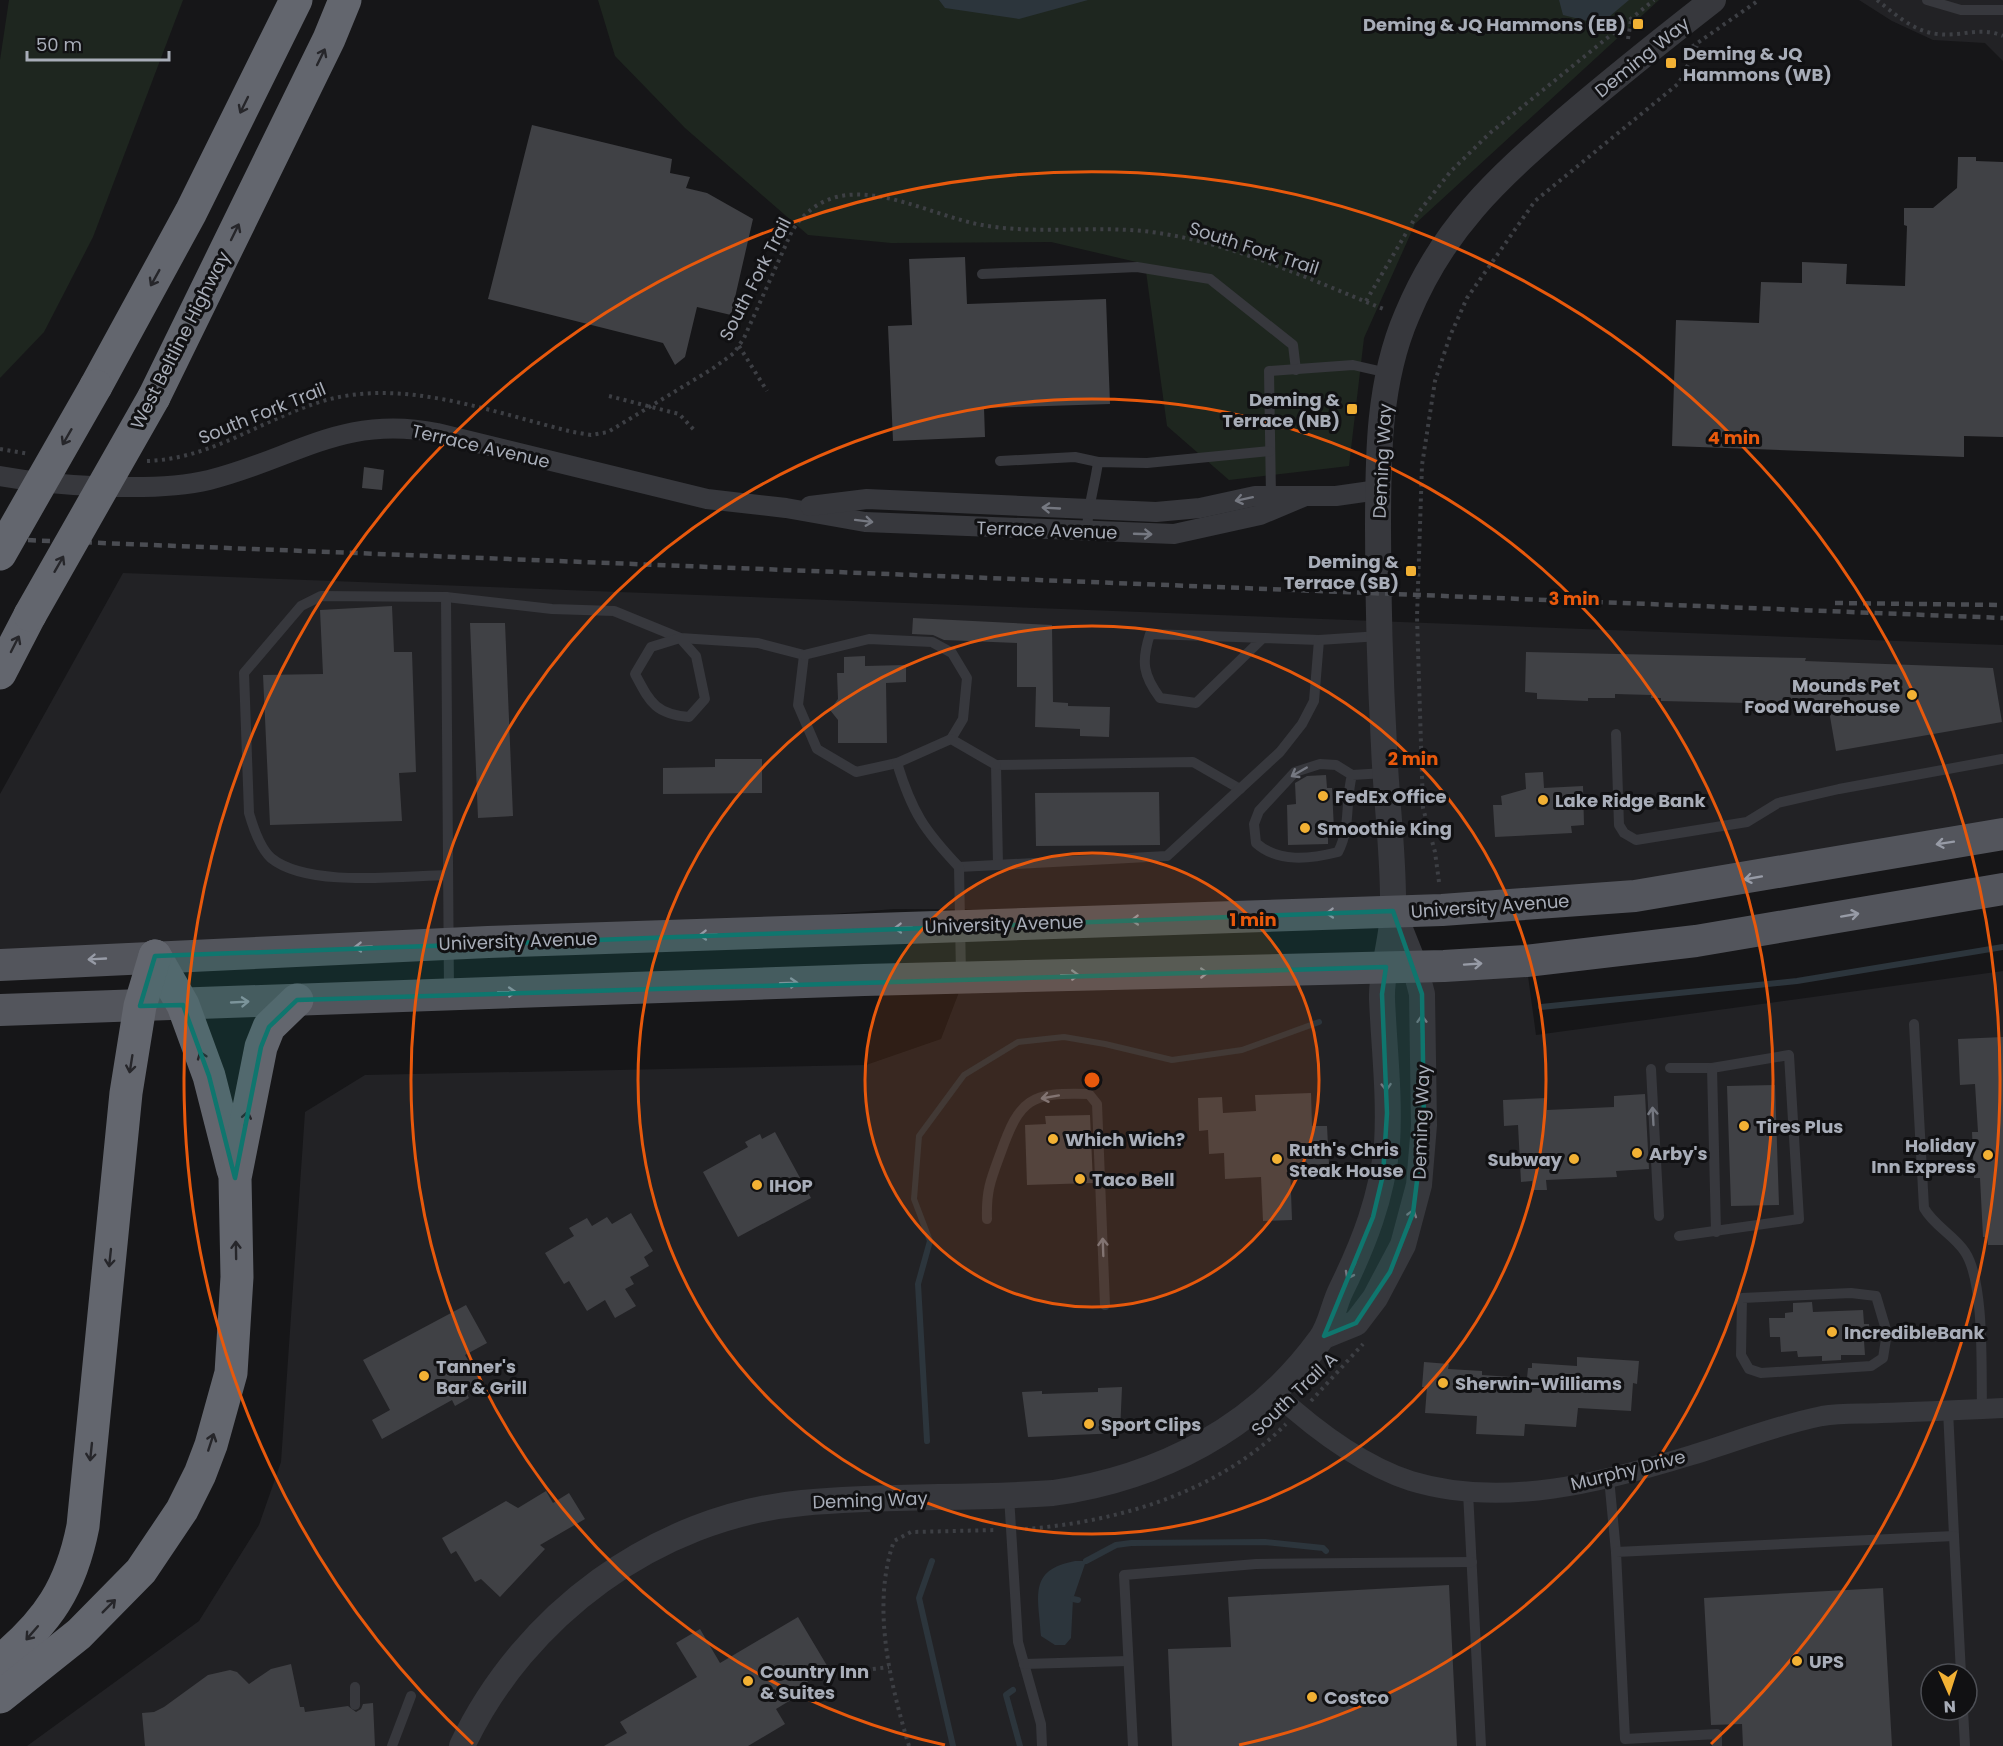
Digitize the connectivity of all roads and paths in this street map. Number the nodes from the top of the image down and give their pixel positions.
1 (284, 0) edge
2 (296, 0) edge
3 (345, 0) edge
4 (1654, 0) edge
5 (1713, 0) edge
6 (1759, 0) edge
7 (1877, 0) edge
8 (1927, 0) edge
9 (2003, 10) edge
10 (2003, 36) edge
11 (269, 52) junction
12 (982, 274) dead end
13 (1366, 301) junction
14 (1406, 318) junction
15 (739, 345) junction
16 (1296, 370) junction
17 (1390, 373) junction
18 (767, 391) dead end
19 (609, 396) dead end
20 (651, 407) junction
21 (696, 432) dead end
22 (0, 449) edge
23 (1270, 451) junction
24 (39, 455) dead end
25 (144, 461) dead end
26 (1000, 461) dead end
27 (1098, 462) junction
28 (0, 476) edge
29 (1378, 490) junction
30 (1303, 496) junction
31 (1271, 497) junction
32 (786, 508) junction
33 (1087, 510) junction
34 (1087, 532) junction
35 (0, 554) edge
36 (446, 597) junction
37 (1380, 636) junction
38 (680, 638) junction
39 (1263, 638) junction
40 (1319, 640) junction
41 (804, 655) junction
42 (0, 673) edge
43 (1616, 734) dead end
44 (951, 739) junction
45 (2002, 759) edge
46 (897, 763) junction
47 (996, 765) junction
48 (1385, 772) junction
49 (1352, 775) junction
50 (1240, 789) junction
51 (2003, 834) edge
52 (998, 865) junction
53 (959, 867) junction
54 (447, 875) junction
55 (1439, 882) dead end
56 (2003, 889) edge
57 (1393, 911) junction
58 (960, 926) junction
59 (448, 944) junction
60 (155, 956) junction
61 (0, 965) edge
62 (1400, 967) junction
63 (961, 978) junction
64 (449, 993) junction
65 (297, 1000) junction
66 (183, 1005) junction
67 (140, 1006) junction
68 (0, 1010) edge
69 (1914, 1024) dead end
70 (1670, 1068) dead end
71 (1712, 1068) junction
72 (1651, 1069) dead end
73 (235, 1178) junction
74 (1659, 1216) dead end
75 (987, 1219) dead end
76 (1716, 1232) junction
77 (1679, 1236) dead end
78 (1105, 1305) dead end
79 (1324, 1336) junction
80 (1364, 1342) dead end
81 (1741, 1355) joint
82 (1275, 1393) junction
83 (2003, 1408) edge
84 (1982, 1409) junction
85 (1948, 1410) junction
86 (1297, 1414) junction
87 (1609, 1478) junction
88 (1468, 1492) junction
89 (1009, 1496) junction
90 (1010, 1530) junction
91 (1954, 1536) junction
92 (1616, 1552) junction
93 (1472, 1562) junction
94 (0, 1661) edge
95 (1128, 1661) junction
96 (1960, 1662) edge
97 (1024, 1664) junction
98 (890, 1667) junction
99 (858, 1671) dead end
100 (355, 1686) dead end
101 (411, 1696) dead end
102 (0, 1698) edge
103 (355, 1705) dead end
104 (1964, 1722) edge
105 (392, 1746) edge
106 (462, 1746) edge
107 (909, 1746) edge
108 (1042, 1746) edge
109 (1132, 1746) edge
110 (1481, 1746) edge
111 (1717, 1746) edge
112 (1965, 1746) edge

1 - 11 highway
2 - 11 highway
42 -> 3 highway, West Beltline Highway, bridge
4 - 13 path
5 - 14 street, Deming Way
6 - 55 path
7 - 10 path
8 - 9 lane
11 -> 35 highway, bridge
12 - 16 lane
13 - 14 path, South Fork Trail
13 - 15 path, South Fork Trail
14 - 17 street, Deming Way
15 - 18 path
15 - 20 path, South Fork Trail
16 - 17 lane
16 - 23 lane
17 - 29 street, Deming Way
19 - 20 path
20 - 21 path
20 - 25 path, South Fork Trail
22 - 24 path
23 - 27 lane
23 - 31 lane
26 - 27 lane
27 - 33 lane
28 - 32 street, Terrace Avenue
29 - 30 street, Terrace Avenue
29 - 37 street, Deming Way
30 - 31 street, Terrace Avenue
34 -> 30 street, Terrace Avenue
31 -> 33 street, Terrace Avenue
33 -> 32 street, Terrace Avenue
32 -> 34 street, Terrace Avenue
33 - 34 lane
36 - 38 lane
36 - 54 lane
36 - 54 lane
37 - 40 lane
37 - 48 street, Deming Way
38 - 38 lane
38 - 41 lane
39 - 39 lane
39 - 40 lane
40 - 50 lane
41 - 44 lane
41 - 46 lane
43 - 45 lane
44 - 46 lane
44 - 47 lane
46 - 53 lane
47 - 50 lane
47 - 52 lane
48 - 49 lane
48 - 57 street, Deming Way
49 -> 49 lane
50 - 52 lane
51 -> 57 main road, University Avenue
52 - 53 lane
53 - 58 lane
54 - 59 lane
62 -> 56 main road
57 -> 58 main road, University Avenue
57 - 62 street, Deming Way
58 -> 59 main road, University Avenue
58 - 63 lane
59 -> 60 main road, University Avenue
59 - 64 lane
60 -> 61 main road, University Avenue
60 - 66 highway
60 - 67 highway
63 -> 62 main road
62 -> 79 street, Deming Way
79 -> 62 street, Deming Way
64 -> 63 main road
64 - 65 main road
66 -> 65 main road
73 -> 65 highway
66 - 67 main road
73 -> 66 highway
67 - 68 main road
67 -> 94 highway
69 - 84 lane
70 - 71 lane
71 - 76 lane
71 - 76 lane
74 -> 72 lane
102 -> 73 highway
78 -> 75 lane
76 - 77 lane
79 - 82 street, Deming Way
80 - 86 path, South Trail A
81 - 81 lane
82 - 86 street, Murphy Drive
82 - 89 street, Deming Way
83 - 84 street, Murphy Drive
84 - 85 street, Murphy Drive
85 - 87 street, Murphy Drive
85 - 91 lane
86 - 88 street, Murphy Drive
86 - 90 path, South Trail A
87 - 88 street, Murphy Drive
87 - 92 lane
88 - 93 lane
89 - 90 lane
89 - 106 street, Deming Way
90 - 97 lane
90 - 98 path, South Trail A
91 - 92 lane
91 - 96 lane
92 - 111 lane
93 - 95 lane
93 - 110 lane
95 - 97 lane
95 - 109 lane
97 - 108 lane
98 - 99 path
98 - 107 path, South Trail A
100 - 103 lane
101 - 105 lane
104 - 112 lane

